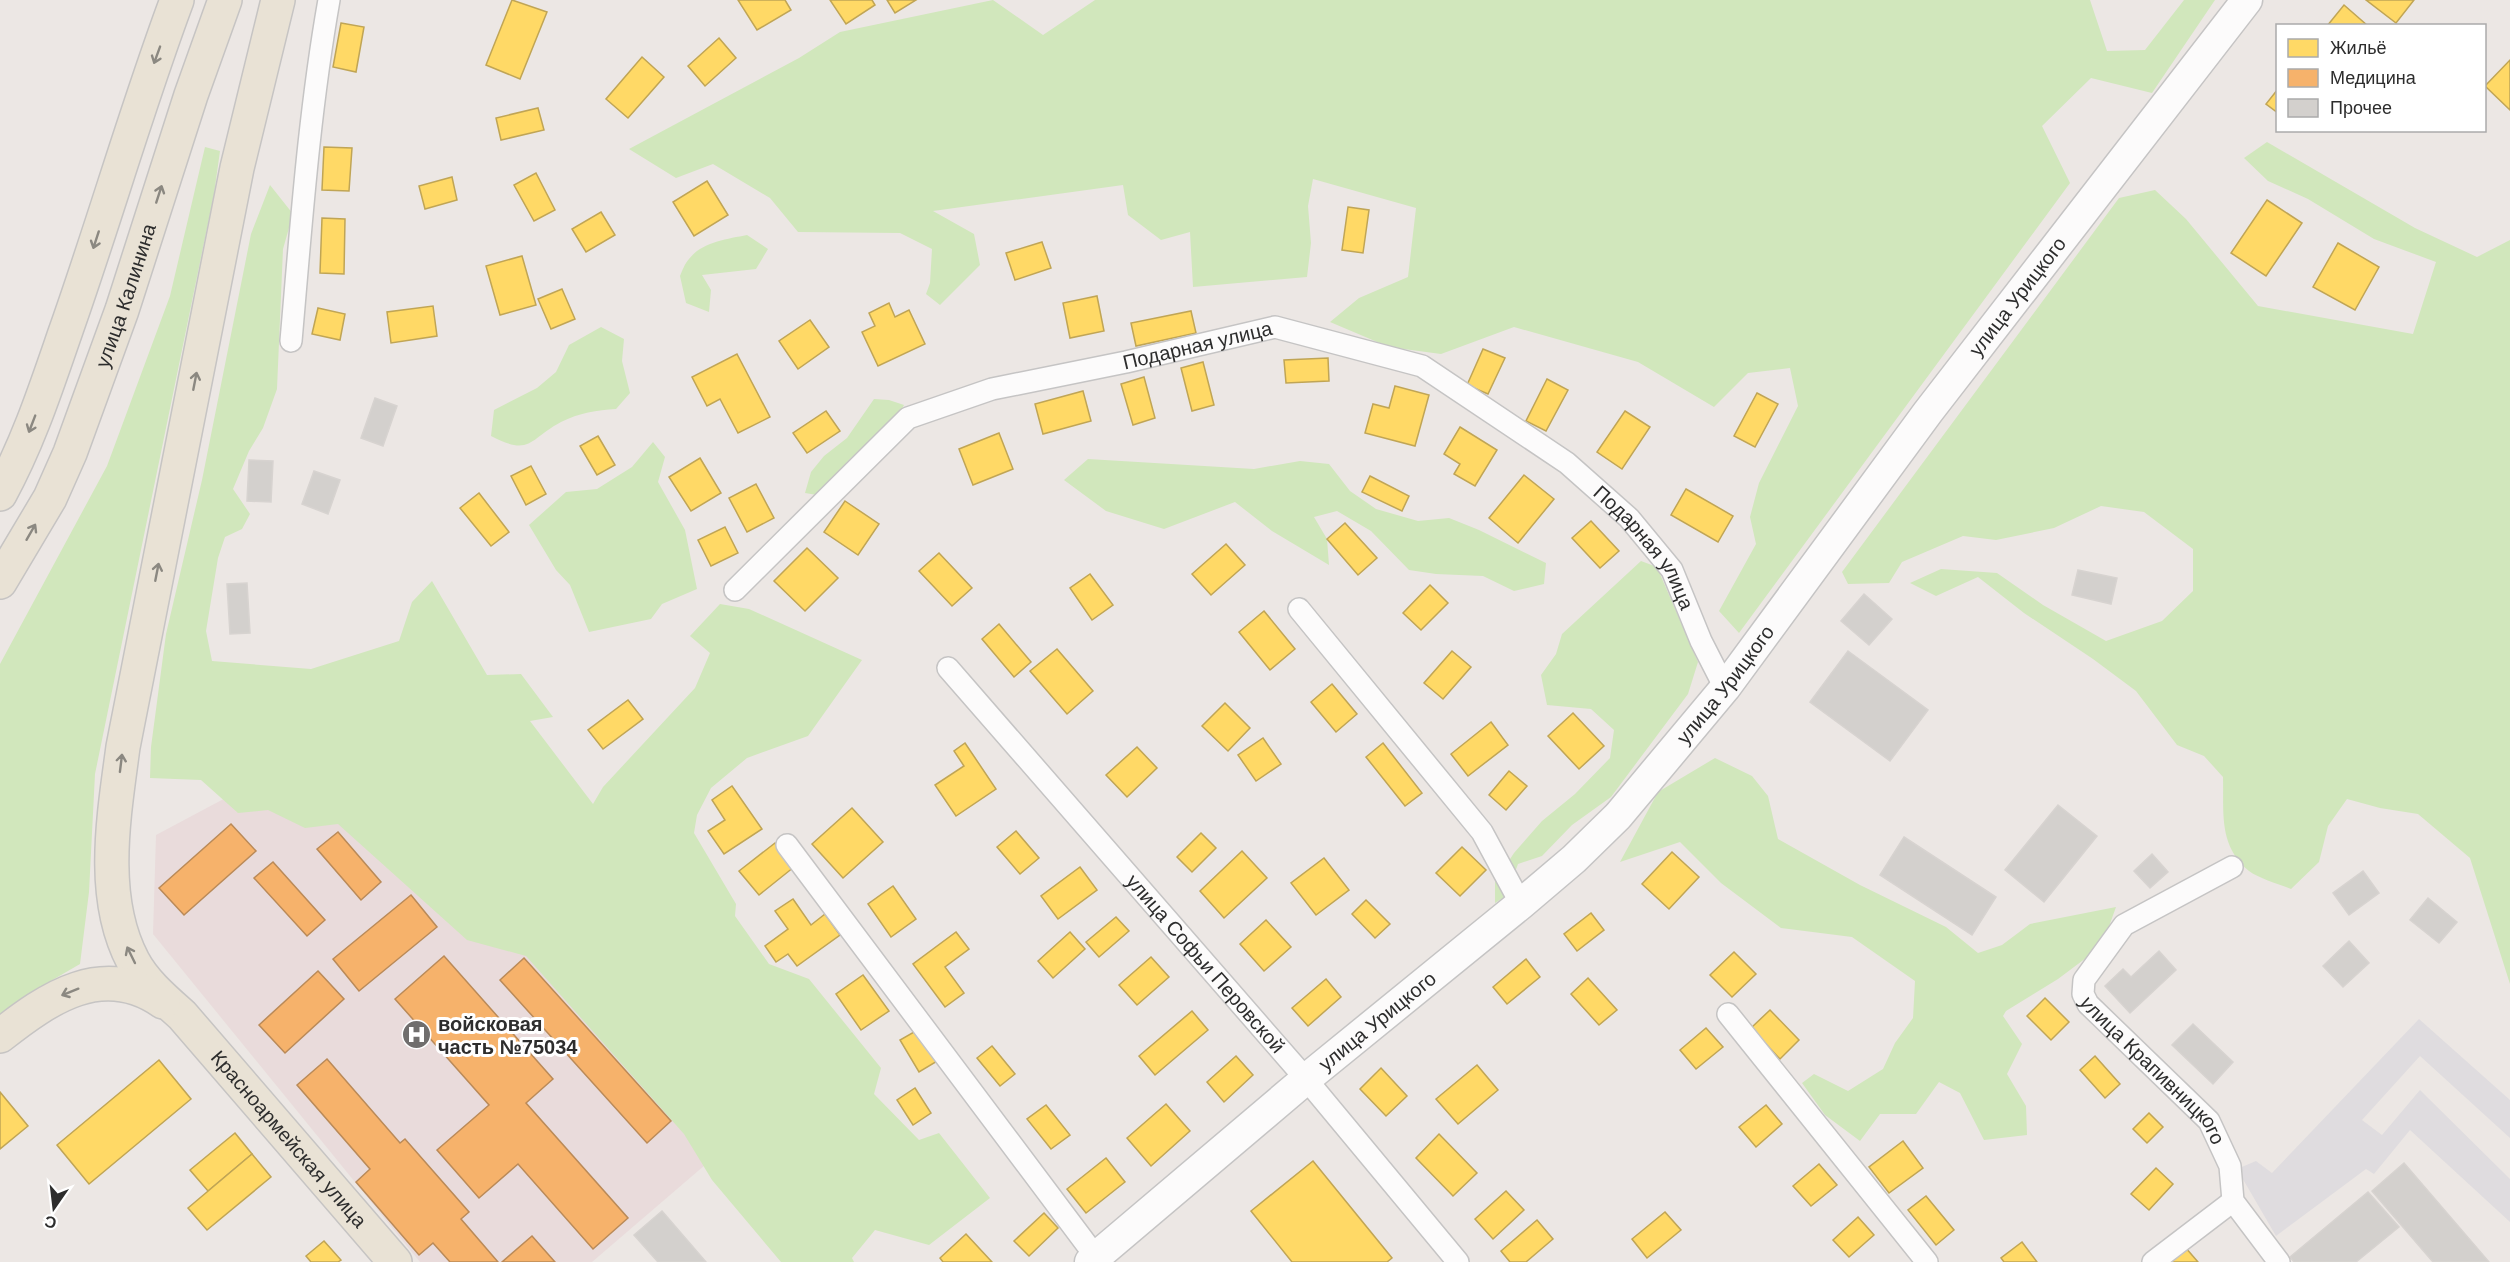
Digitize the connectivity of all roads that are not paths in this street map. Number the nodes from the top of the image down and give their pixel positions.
1 (177, 0) edge
2 (225, 0) edge
3 (278, 0) edge
4 (329, 0) edge
5 (2247, 0) edge
6 (291, 341) dead end
7 (0, 494) edge
8 (0, 582) edge
9 (735, 590) dead end
10 (1299, 609) dead end
11 (948, 668) dead end
12 (1725, 688) junction
13 (787, 845) dead end
14 (2232, 867) dead end
15 (1521, 904) junction
16 (1728, 1014) dead end
17 (182, 1015) junction
18 (0, 1036) edge
19 (1306, 1079) junction
20 (2233, 1201) junction
21 (1093, 1259) edge
22 (395, 1262) edge
23 (1458, 1262) edge
24 (1928, 1262) edge
25 (2153, 1262) edge
26 (2279, 1262) edge

1 -> 7 main road
8 -> 2 main road, улица Калинина
17 -> 3 main road
4 - 6 street
5 - 12 main road, улица Урицкого
9 - 12 street, Подарная улица
10 - 15 street
11 - 19 street, улица Софьи Перовской
12 - 15 main road, улица Урицкого
13 - 21 street
14 - 20 street, улица Крапивницкого
15 - 19 main road, улица Урицкого
16 - 24 street
17 -> 18 main road
17 - 22 main road, Красноармейская улица
19 - 21 main road, улица Урицкого
19 - 23 street, улица Софьи Перовской
20 - 25 street
20 - 26 street

